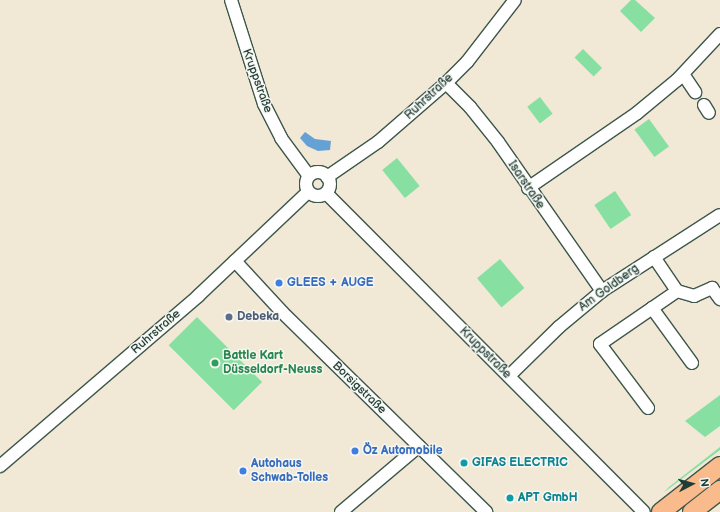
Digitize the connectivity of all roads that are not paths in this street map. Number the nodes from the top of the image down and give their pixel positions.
1 (231, 0) edge
2 (515, 0) edge
3 (720, 34) edge
4 (683, 74) junction
5 (446, 83) junction
6 (695, 92) dead end
7 (309, 176) junction
8 (327, 177) junction
9 (528, 188) junction
10 (308, 192) junction
11 (326, 194) junction
12 (720, 215) edge
13 (654, 257) junction
14 (235, 261) junction
15 (716, 284) edge
16 (602, 291) junction
17 (677, 291) junction
18 (720, 299) edge
19 (652, 308) junction
20 (692, 363) dead end
21 (509, 376) junction
22 (648, 408) dead end
23 (419, 446) junction
24 (0, 466) edge
25 (720, 466) edge
26 (720, 490) edge
27 (341, 512) edge
28 (486, 512) edge
29 (644, 512) edge
30 (661, 512) edge
31 (692, 512) edge

1 - 7 street, Kruppstraße
2 - 5 street, Ruhrstraße
3 - 4 street
4 - 6 street
4 - 9 street
5 - 8 street, Ruhrstraße
5 - 9 street, Isarstraße
7 - 8 street
7 - 10 street
8 - 11 street
9 - 16 street, Isarstraße
10 - 11 street
10 - 14 street, Ruhrstraße
11 - 21 street, Kruppstraße
12 - 13 street, Am Goldberg
13 - 16 street, Am Goldberg
13 - 17 street
14 - 23 street, Borsigstraße
14 - 24 street, Ruhrstraße
15 - 17 street
15 - 18 street
16 - 21 street, Am Goldberg
17 - 19 street
19 - 20 street
19 - 22 street
21 - 29 street, Kruppstraße
23 - 27 street
23 - 28 street, Borsigstraße
25 - 30 highway
26 - 31 highway

